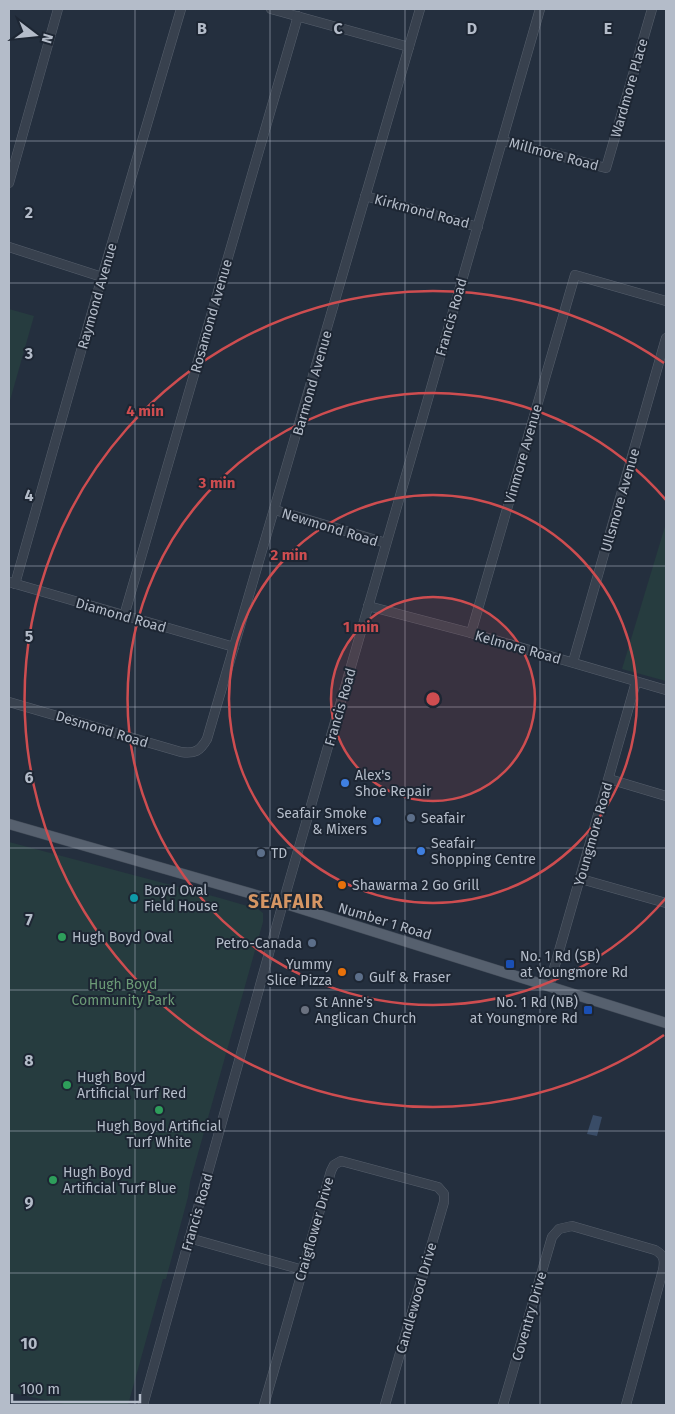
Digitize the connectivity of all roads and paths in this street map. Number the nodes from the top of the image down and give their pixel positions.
1 (58, 9) edge
2 (181, 9) edge
3 (271, 9) edge
4 (420, 9) edge
5 (540, 9) edge
6 (652, 9) edge
7 (298, 16) junction
8 (409, 47) junction
9 (503, 141) junction
10 (606, 168) joint
11 (9, 183) edge
12 (365, 196) junction
13 (478, 227) junction
14 (9, 248) edge
15 (102, 277) junction
16 (666, 301) edge
17 (666, 338) edge
18 (274, 510) junction
19 (386, 543) junction
20 (12, 583) edge
21 (368, 606) junction
22 (124, 616) junction
23 (471, 633) junction
24 (234, 647) junction
25 (573, 662) junction
26 (636, 682) junction
27 (666, 690) edge
28 (9, 702) edge
29 (196, 752) joint
30 (609, 779) junction
31 (666, 796) edge
32 (9, 824) edge
33 (581, 879) junction
34 (283, 903) junction
35 (666, 903) edge
36 (549, 986) junction
37 (666, 1023) edge
38 (443, 1192) joint
39 (189, 1238) junction
40 (303, 1270) junction
41 (143, 1405) edge
42 (264, 1405) edge
43 (386, 1405) edge
44 (503, 1405) edge
45 (626, 1405) edge

1 - 11 street
2 - 15 street, Raymond Avenue
3 - 7 street
4 - 8 street, Barmond Avenue
5 - 9 street, Francis Road
6 - 10 street, Wardmore Place
7 - 8 street
7 - 22 street, Rosamond Avenue
8 - 12 street, Barmond Avenue
9 - 10 street, Millmore Road
9 - 13 street, Francis Road
12 - 13 street, Kirkmond Road
12 - 18 street, Barmond Avenue
13 - 19 street, Francis Road
14 - 15 street
15 - 20 street, Raymond Avenue
16 - 23 street, Vinmore Avenue
17 - 25 street, Ullsmore Avenue
18 - 19 street, Newmond Road
18 - 24 street, Barmond Avenue
19 - 21 street, Francis Road
20 - 22 street, Diamond Road
21 - 23 street, Kelmore Road
21 - 34 street, Francis Road
22 - 24 street, Diamond Road
23 - 25 street, Kelmore Road
24 - 29 street, Barmond Avenue
25 - 26 street, Kelmore Road
26 - 27 street, Kelmore Road
26 - 30 street, Youngmore Road
28 - 29 street, Desmond Road
30 - 31 street
30 - 33 street, Youngmore Road
32 - 34 main road, Number 1 Road
33 - 35 street
33 - 36 street, Youngmore Road
34 - 36 main road, Number 1 Road
34 - 39 street, Francis Road
36 - 37 main road, Number 1 Road
38 - 40 street, Craigflower Drive
38 - 43 street, Candlewood Drive
39 - 40 street
39 - 41 street, Francis Road
40 - 42 street, Craigflower Drive
44 - 45 street, Coventry Drive

